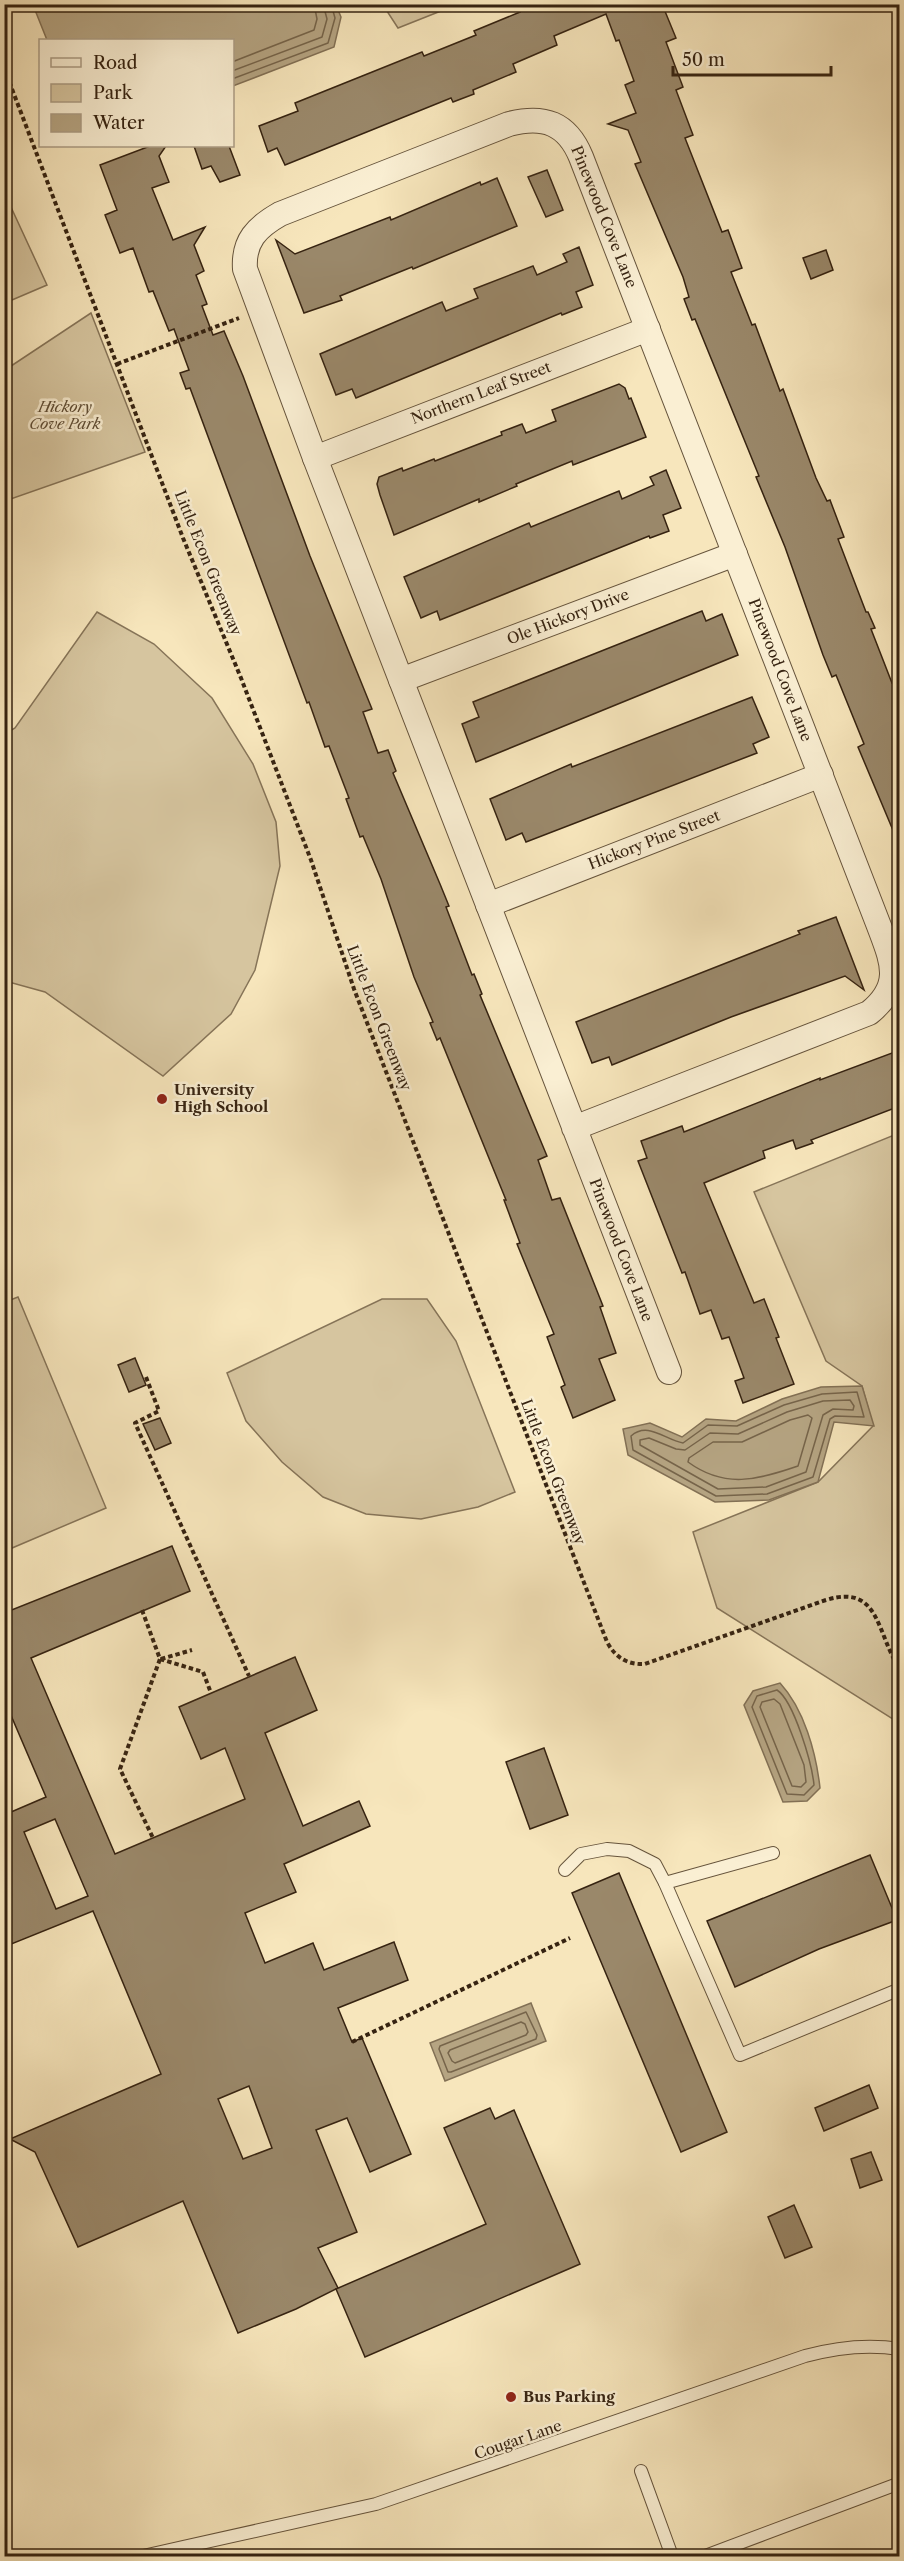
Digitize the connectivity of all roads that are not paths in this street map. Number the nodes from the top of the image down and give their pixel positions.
1 (648, 329) junction
2 (315, 458) junction
3 (735, 554) junction
4 (401, 680) junction
5 (821, 775) junction
6 (488, 905) junction
7 (889, 922) edge
8 (574, 1128) junction
9 (669, 1372) dead end
10 (773, 1853) dead end
11 (566, 1870) dead end
12 (665, 1883) junction
13 (900, 1989) edge
14 (900, 2349) edge
15 (641, 2470) dead end
16 (900, 2482) edge
17 (143, 2556) edge
18 (672, 2556) edge
19 (705, 2556) edge

1 - 2 street, Northern Leaf Street
1 - 2 street, Pinewood Cove Lane
1 - 3 street, Pinewood Cove Lane
2 - 4 street, Pinewood Cove Lane
3 - 4 street, Ole Hickory Drive
3 - 5 street, Pinewood Cove Lane
4 - 6 street, Pinewood Cove Lane
5 - 6 street, Hickory Pine Street
5 - 7 street, Pinewood Cove Lane
6 - 8 street, Pinewood Cove Lane
7 - 8 street, Pinewood Cove Lane
8 - 9 street, Pinewood Cove Lane
10 - 12 lane
11 - 12 lane
12 - 13 lane
14 - 17 lane, Cougar Lane
15 - 18 lane
16 - 19 lane

